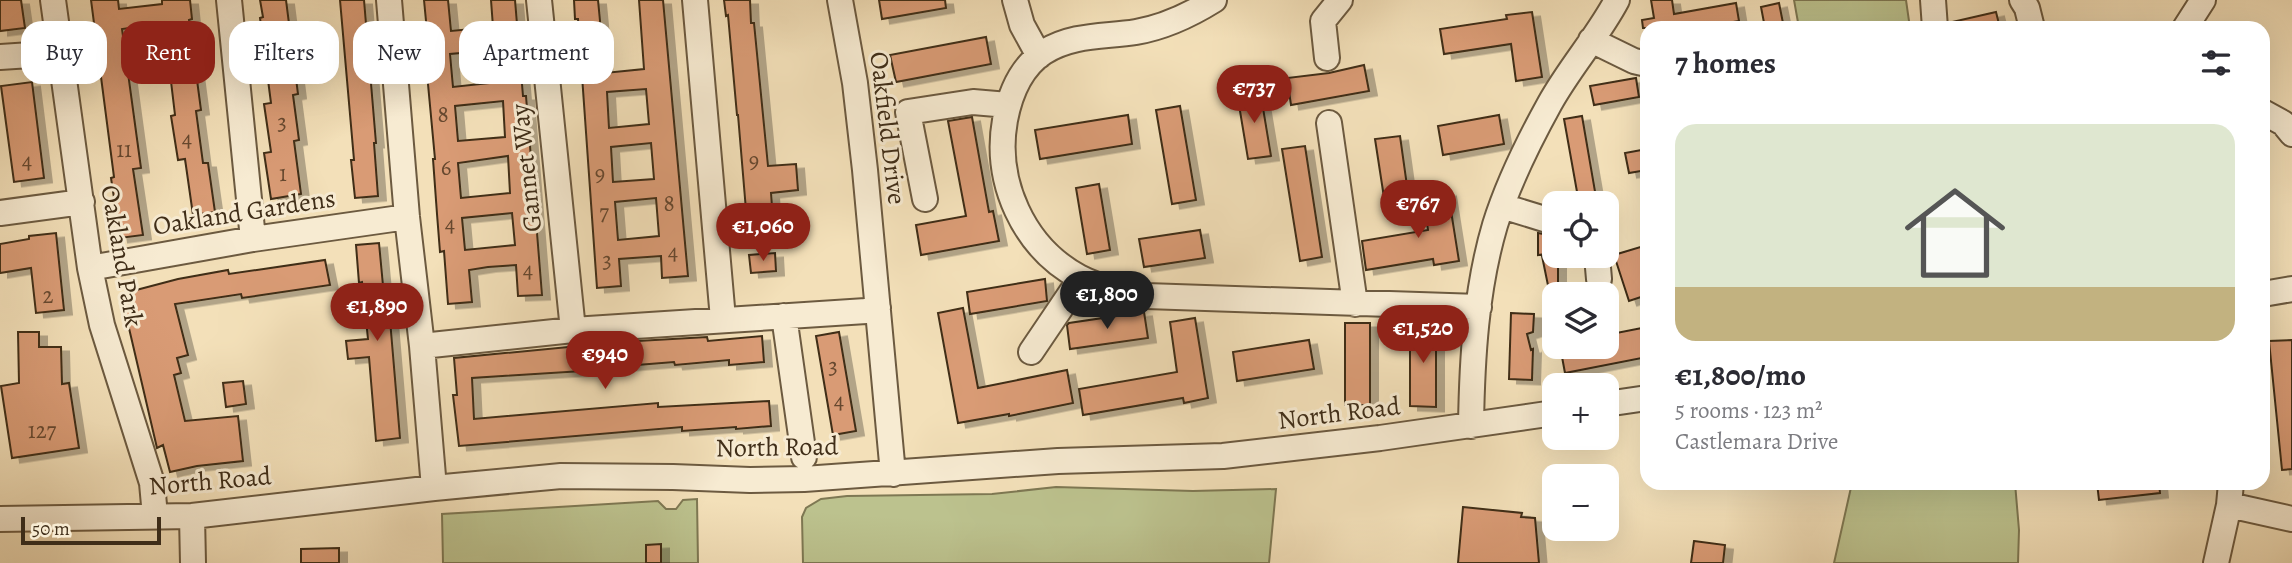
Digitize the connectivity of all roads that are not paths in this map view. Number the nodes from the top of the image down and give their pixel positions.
1 (53, 0) edge
2 (229, 0) edge
3 (389, 0) edge
4 (539, 0) edge
5 (695, 0) edge
6 (840, 0) edge
7 (1015, 0) edge
8 (1214, 0) edge
9 (1340, 0) edge
10 (1617, 0) edge
11 (1933, 0) edge
12 (2022, 0) edge
13 (2203, 0) edge
14 (56, 21) edge
15 (1934, 21) edge
16 (2030, 21) edge
17 (2190, 21) edge
18 (1591, 40) junction
19 (21, 56) edge
20 (1039, 56) junction
21 (0, 58) edge
22 (1327, 58) dead end
23 (1640, 62) edge
24 (65, 84) edge
25 (1008, 105) junction
26 (1329, 123) dead end
27 (925, 199) dead end
28 (82, 202) junction
29 (1502, 206) junction
30 (0, 213) edge
31 (407, 217) junction
32 (1542, 218) edge
33 (253, 239) junction
34 (90, 268) junction
35 (1082, 278) junction
36 (2292, 289) edge
37 (2270, 293) edge
38 (1355, 304) junction
39 (1479, 307) junction
40 (878, 308) junction
41 (785, 316) junction
42 (723, 319) junction
43 (573, 330) junction
44 (422, 346) junction
45 (1031, 352) dead end
46 (1640, 399) edge
47 (1619, 402) edge
48 (1542, 415) edge
49 (1471, 426) junction
50 (804, 457) dead end
51 (893, 474) junction
52 (434, 488) junction
53 (2230, 494) edge
54 (155, 516) junction
55 (192, 516) junction
56 (0, 519) edge
57 (2292, 519) edge
58 (193, 563) edge
59 (2216, 563) edge

1 - 14 street, Oakland Park
2 - 33 street
3 - 31 street
4 - 43 street, Gannet Way
5 - 42 street
6 - 40 street, Oakfield Drive
7 - 20 street
8 - 20 street
9 - 22 street
10 - 18 street
11 - 15 street
12 - 16 street
13 - 17 street
18 - 23 street
18 - 29 street
19 - 21 street
20 - 25 street
24 - 28 street, Oakland Park
25 - 27 street
25 - 35 street
26 - 38 street
28 - 30 street
28 - 34 street, Oakland Park
29 - 32 street
29 - 39 street
31 - 33 street, Oakland Gardens
31 - 44 street
33 - 34 street, Oakland Gardens
34 - 54 street, Oakland Park
35 - 38 street
35 - 45 street
36 - 37 street
38 - 39 street
39 - 49 street
40 - 41 street
40 - 51 street, Oakfield Drive
41 - 42 street
41 - 50 street
42 - 43 street
43 - 44 street
44 - 52 street
46 - 47 street
48 - 49 street, North Road
49 - 51 street, North Road
51 - 52 street, North Road
52 - 55 street, North Road
53 - 57 street
53 - 59 street
54 - 55 street, North Road
54 - 56 street, North Road
55 - 58 street

